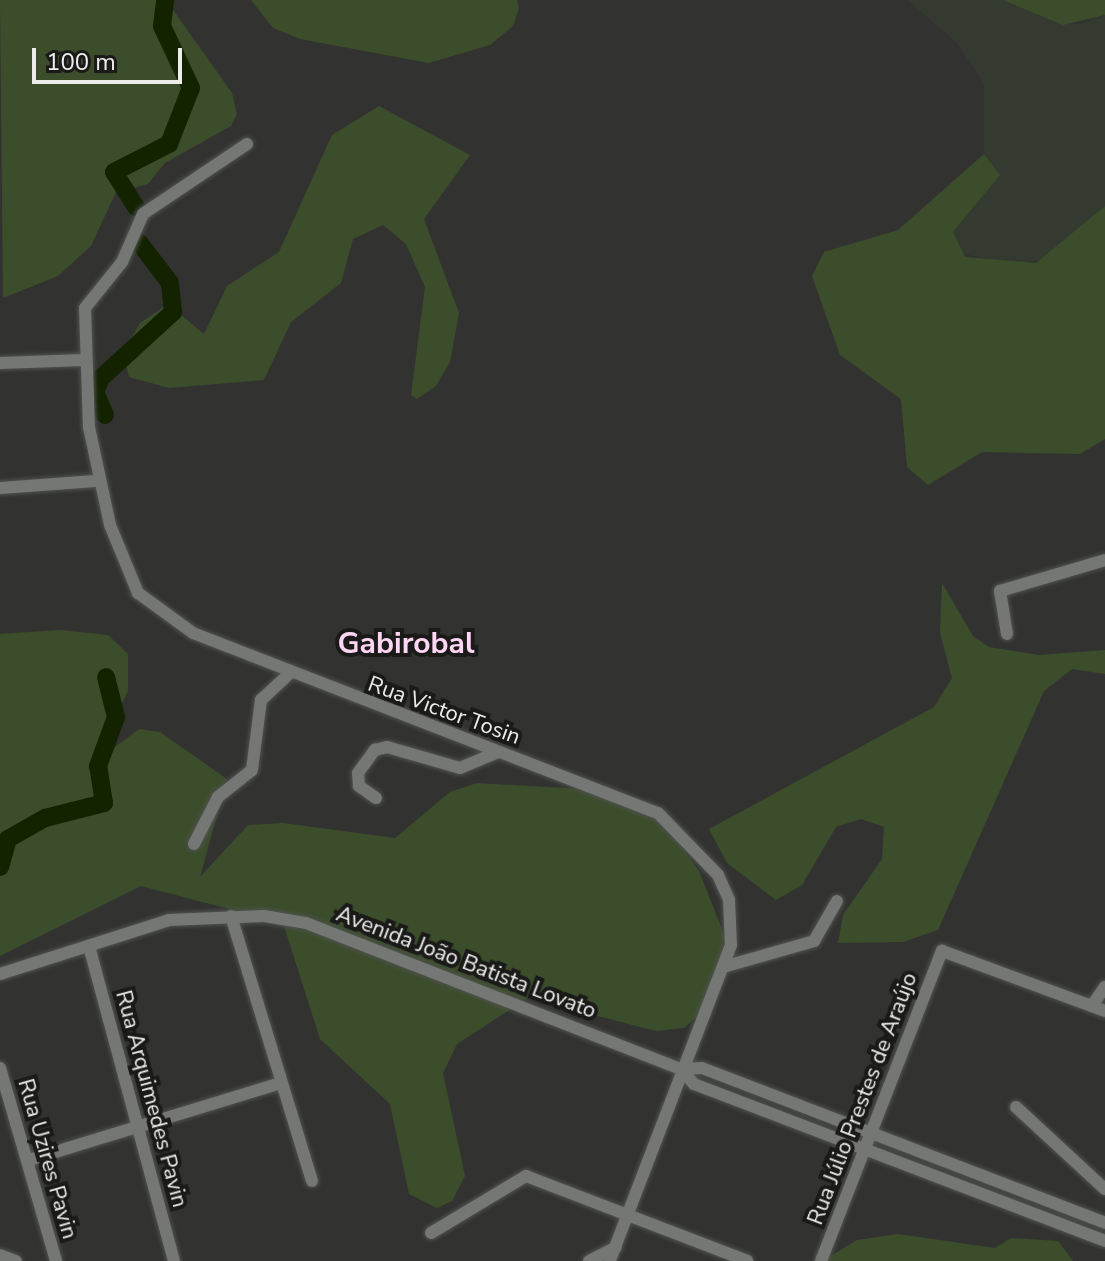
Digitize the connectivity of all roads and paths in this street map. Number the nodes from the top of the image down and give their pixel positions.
1 (247, 144) dead end
2 (83, 360) junction
3 (0, 363) edge
4 (96, 481) junction
5 (0, 488) edge
6 (1105, 560) edge
7 (1007, 634) dead end
8 (288, 675) junction
9 (498, 752) junction
10 (376, 798) dead end
11 (194, 844) dead end
12 (837, 901) dead end
13 (231, 916) junction
14 (89, 946) junction
15 (723, 967) junction
16 (0, 974) edge
17 (1105, 987) edge
18 (1099, 1008) edge
19 (0, 1068) edge
20 (681, 1069) junction
21 (277, 1084) junction
22 (1016, 1107) dead end
23 (137, 1130) junction
24 (871, 1134) junction
25 (865, 1149) junction
26 (29, 1160) junction
27 (312, 1181) dead end
28 (1105, 1189) edge
29 (628, 1215) junction
30 (1104, 1232) edge
31 (431, 1233) dead end
32 (616, 1247) junction
33 (0, 1255) edge
34 (16, 1261) edge
35 (56, 1261) edge
36 (174, 1261) edge
37 (589, 1261) edge
38 (610, 1261) edge
39 (747, 1261) edge
40 (821, 1261) edge

1 - 2 street, Rua Victor Tosin
2 - 3 street
2 - 4 street, Rua Victor Tosin
4 - 5 street
4 - 8 street, Rua Victor Tosin
6 - 7 street
8 - 9 street, Rua Victor Tosin
8 - 11 street
9 - 10 street
9 - 15 street, Rua Victor Tosin
12 - 15 street
13 - 14 street, Avenida João Batista Lovato
13 - 20 street, Avenida João Batista Lovato
13 - 21 street
14 - 16 street, Avenida João Batista Lovato
14 - 23 street, Rua Arquimedes Pavin
15 - 20 street, Rua Victor Tosin
17 - 18 street
18 - 24 street, Rua Júlio Prestes de Araújo
19 - 26 street, Rua Uzires Pavin
20 - 24 street, Avenida João Batista Lovato
20 - 25 street, Avenida João Batista Lovato
20 - 29 street, Rua Victor Tosin
21 - 23 street
21 - 27 street
22 - 28 street
23 - 26 street
23 - 36 street, Rua Arquimedes Pavin
24 - 25 street, Rua Júlio Prestes de Araújo
24 - 30 street, Avenida João Batista Lovato
25 - 30 street, Avenida João Batista Lovato
25 - 40 street, Rua Júlio Prestes de Araújo
26 - 35 street, Rua Uzires Pavin
29 - 31 street
29 - 32 street, Rua Victor Tosin
29 - 39 street
32 - 37 street
32 - 38 street, Rua Victor Tosin
33 - 34 street

